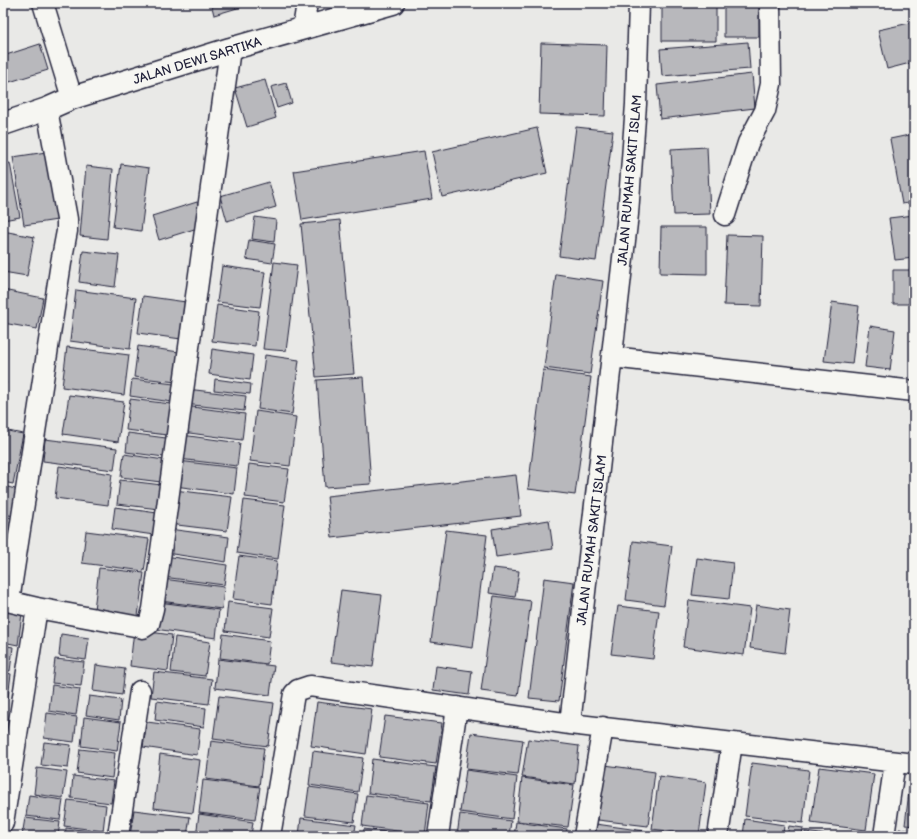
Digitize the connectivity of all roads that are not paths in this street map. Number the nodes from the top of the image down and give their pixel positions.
1 (43, 3) edge
2 (307, 3) edge
3 (393, 3) edge
4 (639, 3) edge
5 (770, 3) edge
6 (303, 28) junction
7 (230, 49) junction
8 (72, 98) junction
9 (47, 109) junction
10 (3, 124) edge
11 (724, 215) dead end
12 (612, 357) junction
13 (914, 391) edge
14 (6, 600) edge
15 (37, 608) junction
16 (140, 691) dead end
17 (457, 707) junction
18 (570, 724) junction
19 (603, 727) junction
20 (732, 743) junction
21 (904, 763) edge
22 (3, 823) edge
23 (118, 836) edge
24 (270, 836) edge
25 (438, 836) edge
26 (584, 836) edge
27 (718, 836) edge
28 (884, 836) edge

1 - 8 street
2 - 6 street
3 - 6 main road, JALAN DEWI SARTIKA
4 - 12 street, JALAN RUMAH SAKIT ISLAM
5 - 11 street
6 - 7 main road, JALAN DEWI SARTIKA
7 - 8 main road, JALAN DEWI SARTIKA
7 - 15 street
8 - 9 main road, JALAN DEWI SARTIKA
9 - 10 main road, JALAN DEWI SARTIKA
9 - 14 street
12 - 13 street
12 - 18 street, JALAN RUMAH SAKIT ISLAM
14 - 15 street
15 - 22 street
16 - 23 street
17 - 18 street
17 - 24 street
17 - 25 street
18 - 19 street
19 - 20 street
19 - 26 street
20 - 21 street
20 - 27 street
21 - 28 street

